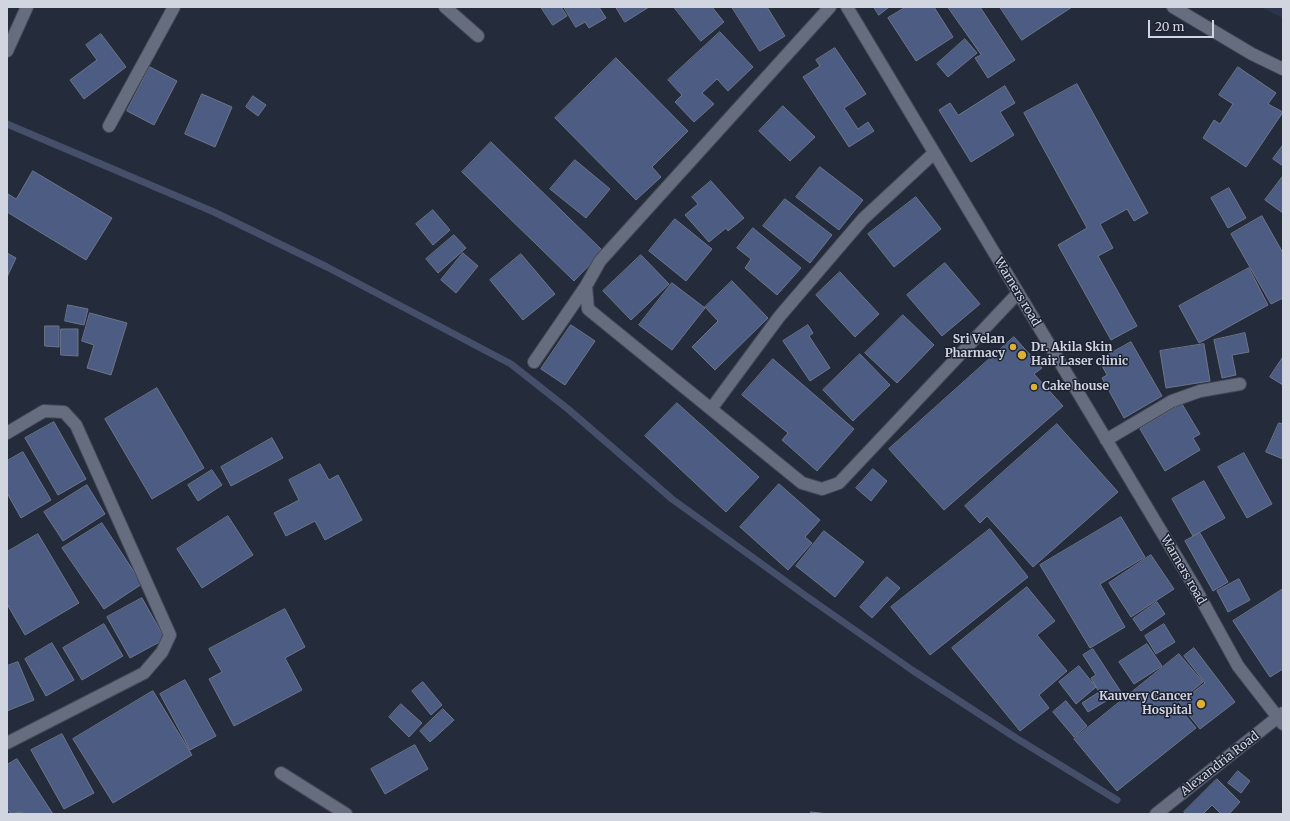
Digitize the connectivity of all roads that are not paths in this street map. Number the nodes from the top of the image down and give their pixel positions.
1 (27, 7) edge
2 (174, 7) edge
3 (445, 7) edge
4 (830, 7) edge
5 (847, 7) edge
6 (1173, 7) edge
7 (478, 36) dead end
8 (7, 51) edge
9 (1283, 69) edge
10 (109, 126) dead end
11 (934, 153) junction
12 (586, 286) junction
13 (1018, 293) junction
14 (534, 362) dead end
15 (1240, 384) dead end
16 (711, 409) junction
17 (7, 433) edge
18 (1106, 440) junction
19 (1282, 718) edge
20 (7, 743) edge
21 (281, 773) dead end
22 (346, 814) edge
23 (1156, 814) edge

1 - 8 street
2 - 10 street
3 - 7 street
4 - 12 street
5 - 11 street, Warners road
6 - 9 street
11 - 13 street, Warners road
11 - 16 street
12 - 14 street
12 - 16 street
13 - 16 street
13 - 18 street, Warners road
15 - 18 street
17 - 20 street
18 - 19 street, Warners road
19 - 23 street, Alexandria Road
21 - 22 street

